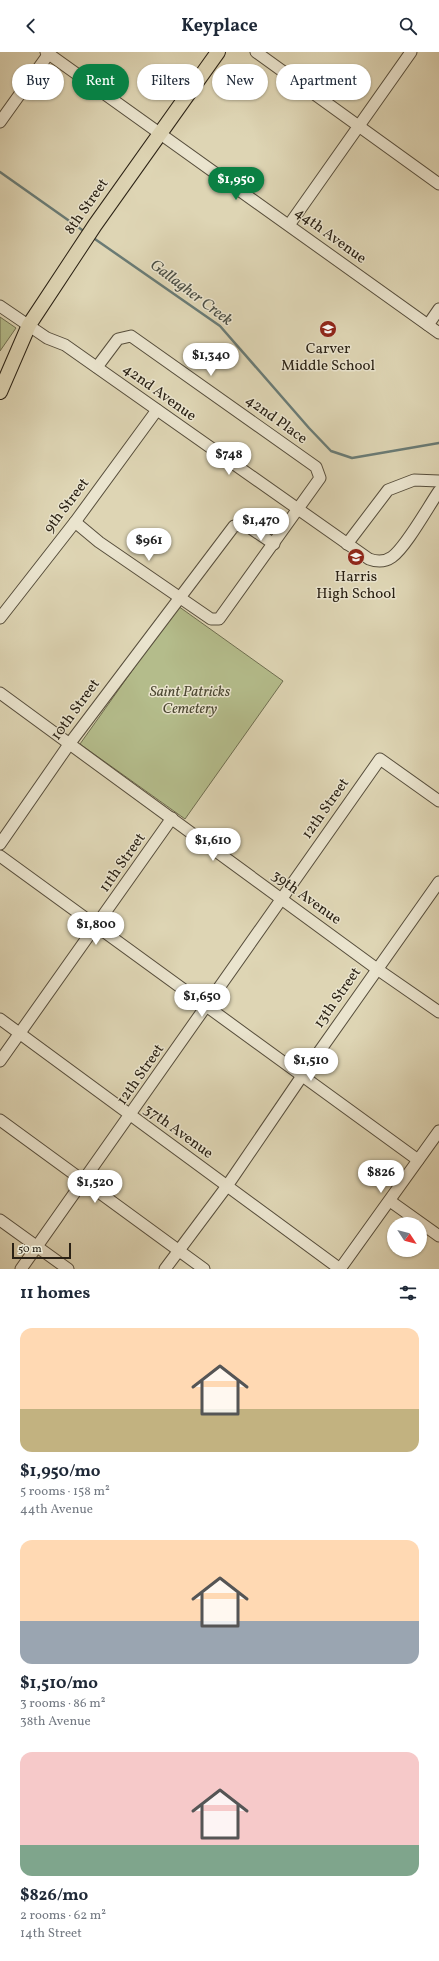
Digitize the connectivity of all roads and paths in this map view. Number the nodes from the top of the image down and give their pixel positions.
1 (218, 52) edge
2 (256, 52) edge
3 (411, 52) edge
4 (48, 53) edge
5 (0, 122) edge
6 (358, 126) junction
7 (160, 133) junction
8 (439, 184) edge
9 (289, 225) junction
10 (0, 306) edge
11 (439, 309) edge
12 (29, 325) junction
13 (428, 325) junction
14 (439, 333) edge
15 (97, 367) junction
16 (0, 392) edge
17 (156, 410) junction
18 (439, 481) edge
19 (439, 491) edge
20 (298, 510) junction
21 (75, 522) junction
22 (274, 544) junction
23 (347, 544) junction
24 (179, 597) junction
25 (0, 618) edge
26 (0, 693) edge
27 (70, 744) junction
28 (439, 801) edge
29 (172, 818) junction
30 (0, 844) edge
31 (0, 856) edge
32 (439, 882) edge
33 (430, 894) junction
34 (282, 898) junction
35 (439, 901) edge
36 (96, 926) junction
37 (377, 969) junction
38 (206, 1007) junction
39 (439, 1012) edge
40 (0, 1019) edge
41 (20, 1033) junction
42 (0, 1061) edge
43 (302, 1076) junction
44 (130, 1116) junction
45 (0, 1120) edge
46 (439, 1131) edge
47 (418, 1160) junction
48 (83, 1180) junction
49 (226, 1186) junction
50 (390, 1200) junction
51 (0, 1220) edge
52 (439, 1236) edge
53 (37, 1247) junction
54 (178, 1251) junction
55 (21, 1269) edge
56 (68, 1269) edge
57 (165, 1269) edge
58 (204, 1269) edge
59 (340, 1269) edge

1 - 7 main road, 8th Street
2 - 6 street
3 - 6 street
4 - 5 street
4 - 7 street, 44th Avenue
6 - 8 street
6 - 9 street
7 - 9 street, 44th Avenue
7 - 12 main road, 8th Street
9 - 13 street, 44th Avenue
10 - 12 street, 42nd Avenue
11 - 13 street
12 - 15 street, 42nd Avenue
12 - 16 main road, 8th Street
13 - 14 street, 44th Avenue
15 - 17 street, 42nd Avenue
15 - 20 street, 42nd Place
17 - 20 street, 42nd Avenue
17 - 21 street, 9th Street
18 - 23 street
19 - 23 street, 42nd Avenue
20 - 22 street
20 - 23 street, 42nd Avenue
21 - 24 street
21 - 25 street, 9th Street
22 - 24 street, 10th Street
22 - 24 street
24 - 27 street, 10th Street
26 - 27 street, 39th Avenue
27 - 29 street, 39th Avenue
27 - 30 street, 10th Street
28 - 34 street, 12th Street
29 - 34 street, 39th Avenue
29 - 36 street, 11th Street
31 - 36 street
32 - 33 street, 13th Street
33 - 35 street
33 - 37 street, 13th Street
34 - 37 street, 39th Avenue
34 - 38 street, 12th Street
36 - 38 street
36 - 41 street, 11th Street
37 - 39 street, 39th Avenue
37 - 43 street, 13th Street
38 - 43 street
38 - 44 street, 12th Street
40 - 41 street, 37th Avenue
41 - 42 street, 11th Street
41 - 44 street, 37th Avenue
43 - 47 street
43 - 49 street, 13th Street
44 - 48 street, 12th Street
44 - 49 street, 37th Avenue
45 - 48 street
46 - 47 street
47 - 50 street
48 - 53 street, 12th Street
48 - 54 street
49 - 54 street, 13th Street
49 - 59 street, 37th Avenue
50 - 52 street
50 - 59 street
51 - 53 street
53 - 55 street, 12th Street
53 - 56 street
54 - 57 street, 13th Street
54 - 58 street

